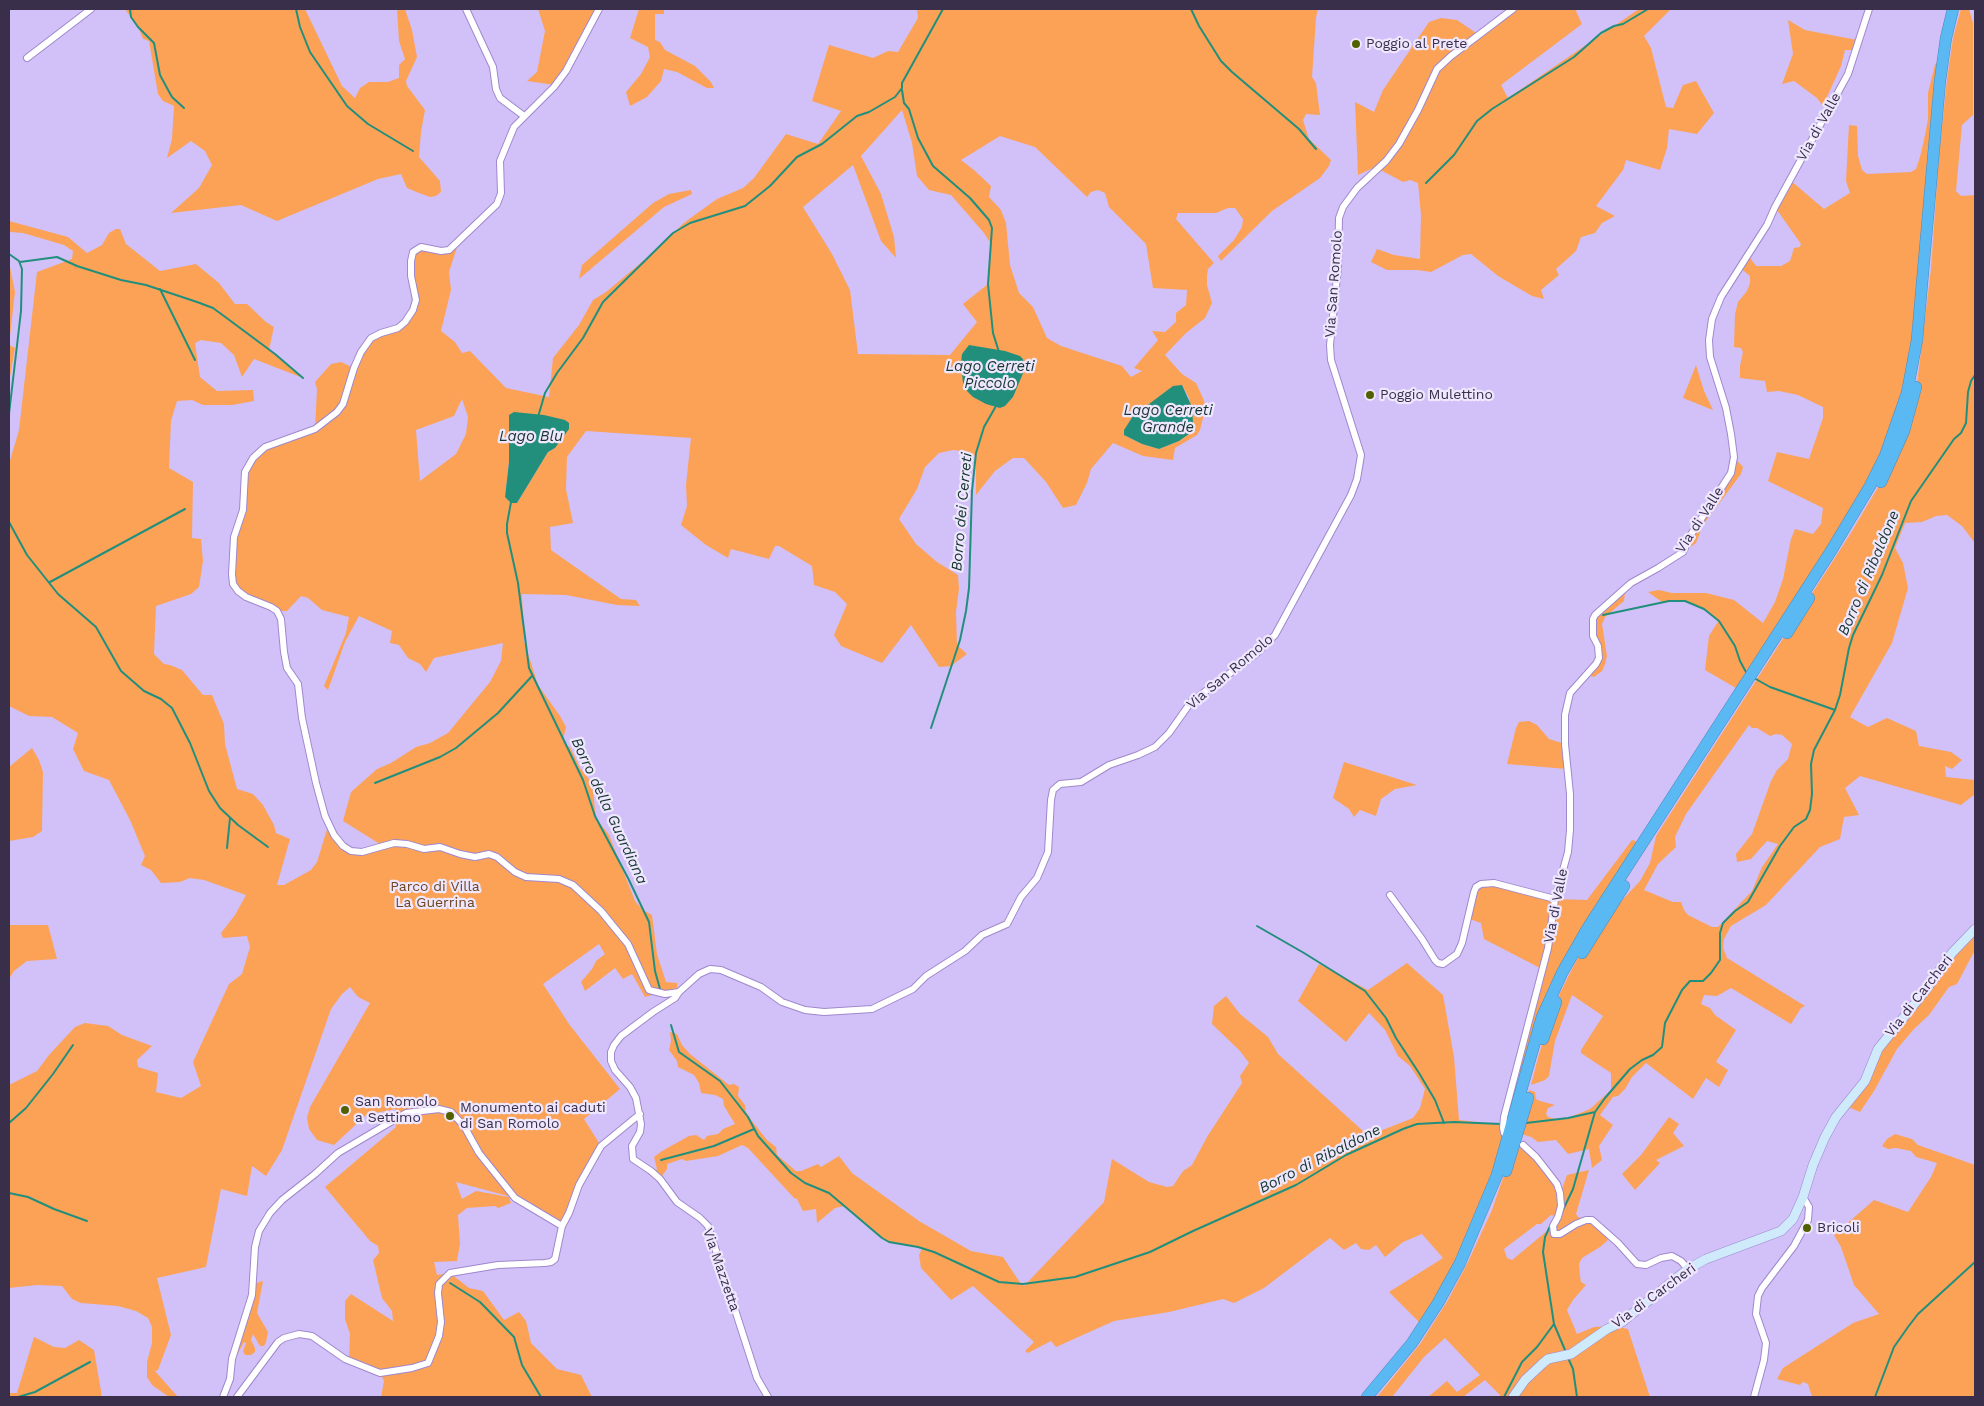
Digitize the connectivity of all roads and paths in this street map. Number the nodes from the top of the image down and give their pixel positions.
1 (91, 9) edge
2 (466, 9) edge
3 (599, 9) edge
4 (1513, 9) edge
5 (1869, 9) edge
6 (1953, 9) edge
7 (1961, 9) edge
8 (27, 58) dead end
9 (524, 116) junction
10 (1390, 895) dead end
11 (1555, 899) junction
12 (1975, 929) edge
13 (679, 992) junction
14 (640, 1114) junction
15 (1504, 1127) dead end
16 (1523, 1145) dead end
17 (1803, 1197) junction
18 (562, 1226) junction
19 (1688, 1268) junction
20 (223, 1397) edge
21 (237, 1397) edge
22 (768, 1397) edge
23 (1367, 1397) edge
24 (1377, 1397) edge
25 (1513, 1397) edge
26 (1754, 1397) edge

1 - 8 street
2 - 9 street
3 - 9 street
4 - 13 street, Via San Romolo
5 - 11 street, Via di Valle
6 - 23 highway
7 - 24 highway
9 - 13 street
10 - 11 street
11 - 15 street, Via di Valle
12 - 17 street, Via di Carcheri
13 - 14 street, Via San Romolo
14 - 18 street
14 - 22 street, Via Mazzetta
16 - 19 street
17 - 19 street, Via di Carcheri
17 - 26 street
18 - 20 street
18 - 21 street
19 - 25 street, Via di Carcheri

